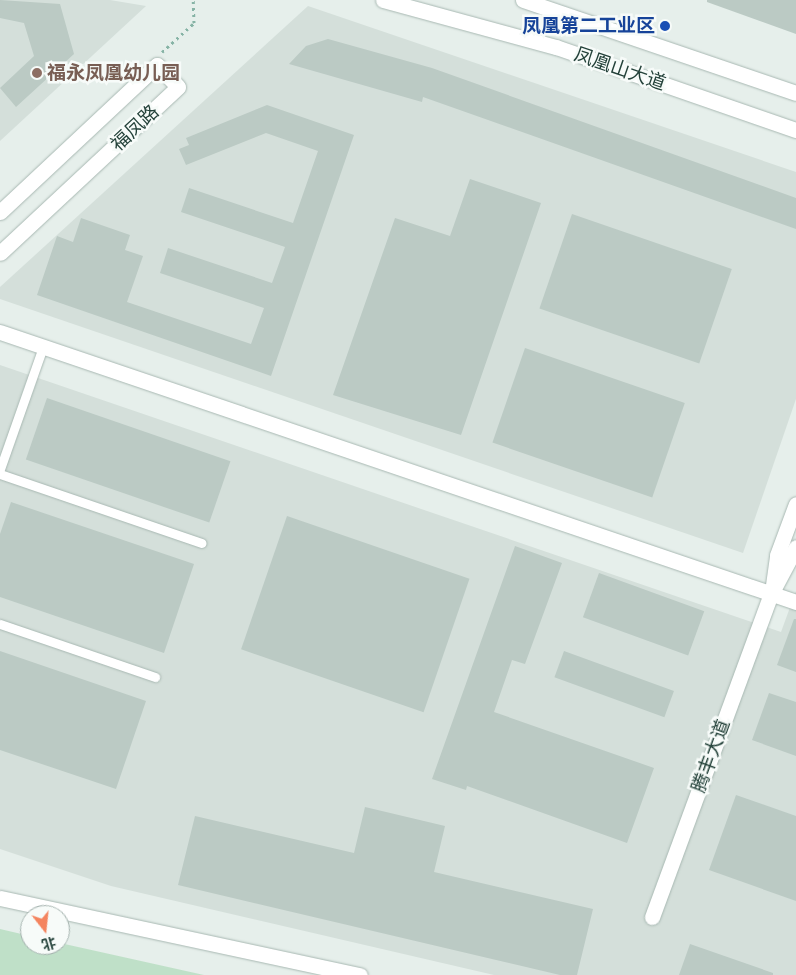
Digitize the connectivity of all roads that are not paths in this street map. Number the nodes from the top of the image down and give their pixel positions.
1 (383, 0) edge
2 (523, 0) edge
3 (796, 93) edge
4 (796, 130) edge
5 (0, 212) edge
6 (0, 253) edge
7 (0, 332) edge
8 (42, 347) junction
9 (0, 469) edge
10 (0, 474) edge
11 (796, 504) edge
12 (202, 543) dead end
13 (796, 547) edge
14 (771, 594) junction
15 (796, 602) edge
16 (0, 624) edge
17 (155, 677) dead end
18 (0, 898) edge
19 (652, 918) dead end
20 (360, 975) edge

1 - 4 street, 凤凰山大道
2 - 3 street, 凤凰山大道
5 - 6 street, 福凤路
7 - 8 street
8 - 9 lane
8 - 14 street
10 - 12 lane
11 - 14 street, 腾丰大道
13 - 14 street, 腾丰大道
14 - 15 street
14 - 19 street, 腾丰大道
16 - 17 lane
18 - 20 street

